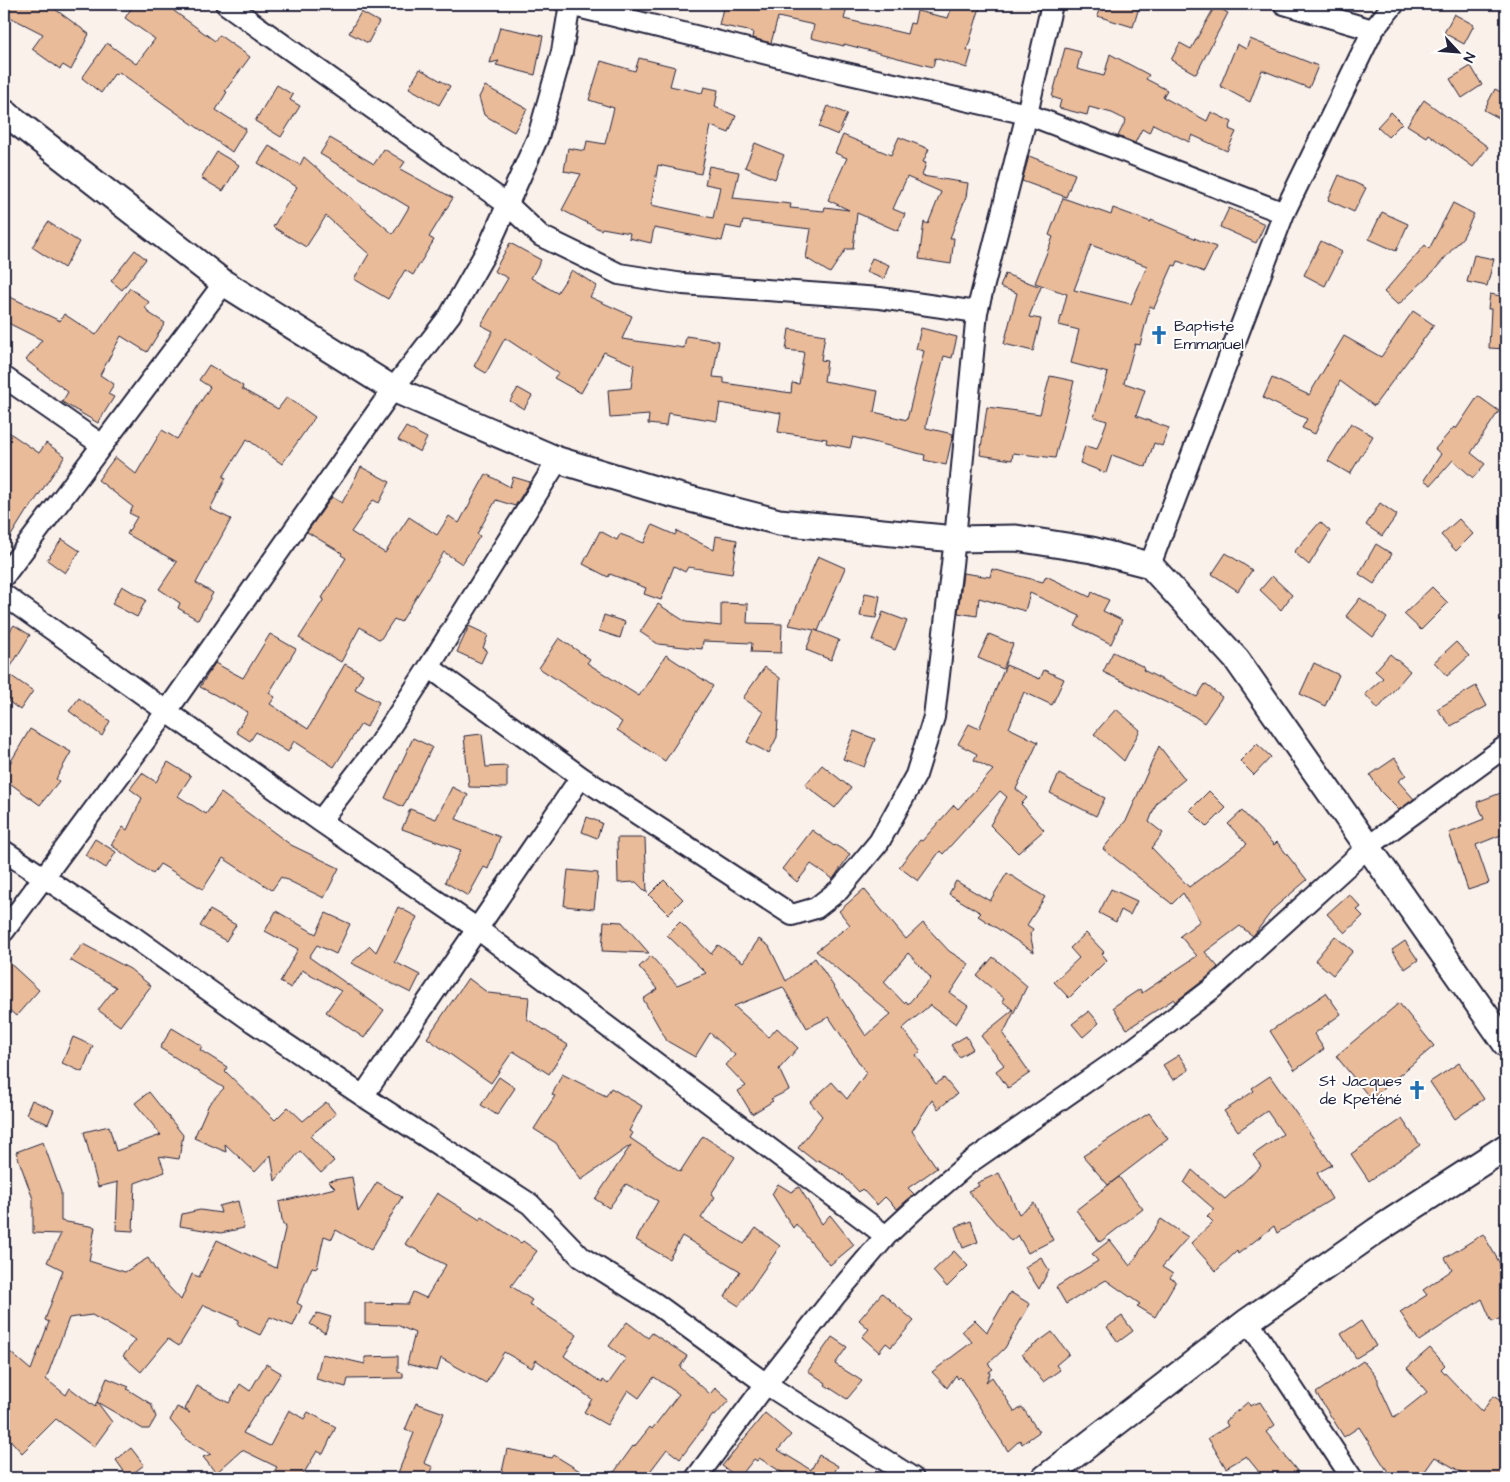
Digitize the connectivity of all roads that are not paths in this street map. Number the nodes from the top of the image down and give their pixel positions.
1 (226, 4) edge
2 (569, 4) edge
3 (1052, 4) edge
4 (1284, 4) edge
5 (1394, 4) edge
6 (1373, 30) junction
7 (4, 112) edge
8 (1027, 114) junction
9 (507, 204) junction
10 (1284, 213) junction
11 (224, 283) junction
12 (977, 312) junction
13 (4, 377) edge
14 (392, 389) junction
15 (102, 446) junction
16 (558, 460) junction
17 (955, 539) junction
18 (1150, 565) junction
19 (4, 576) edge
20 (4, 595) edge
21 (430, 668) junction
22 (167, 710) junction
23 (1506, 746) edge
24 (582, 777) junction
25 (320, 821) junction
26 (1369, 846) junction
27 (4, 851) edge
28 (46, 878) junction
29 (479, 930) junction
30 (4, 931) edge
31 (1506, 1044) edge
32 (363, 1096) junction
33 (1506, 1148) edge
34 (886, 1236) junction
35 (1248, 1321) junction
36 (766, 1384) junction
37 (696, 1478) edge
38 (914, 1478) edge
39 (1045, 1478) edge
40 (1352, 1478) edge

1 - 9 street
2 - 8 street
2 - 9 street
3 - 8 street
4 - 6 street
5 - 6 street
6 - 10 street
7 - 11 street
8 - 10 street
8 - 12 street
9 - 12 street
9 - 14 street
10 - 18 street
11 - 14 street
11 - 15 street
12 - 17 street
13 - 15 street
14 - 16 street
14 - 22 street
15 - 19 street
16 - 17 street
16 - 21 street
17 - 18 street
17 - 24 street
18 - 26 street
20 - 22 street
21 - 24 street
21 - 25 street
22 - 25 street
22 - 28 street
23 - 26 street
24 - 29 street
25 - 29 street
26 - 31 street
26 - 34 street
27 - 28 street
28 - 30 street
28 - 32 street
29 - 32 street
29 - 34 street
32 - 36 street
33 - 35 street
34 - 36 street
35 - 39 street
35 - 40 street
36 - 37 street
36 - 38 street

